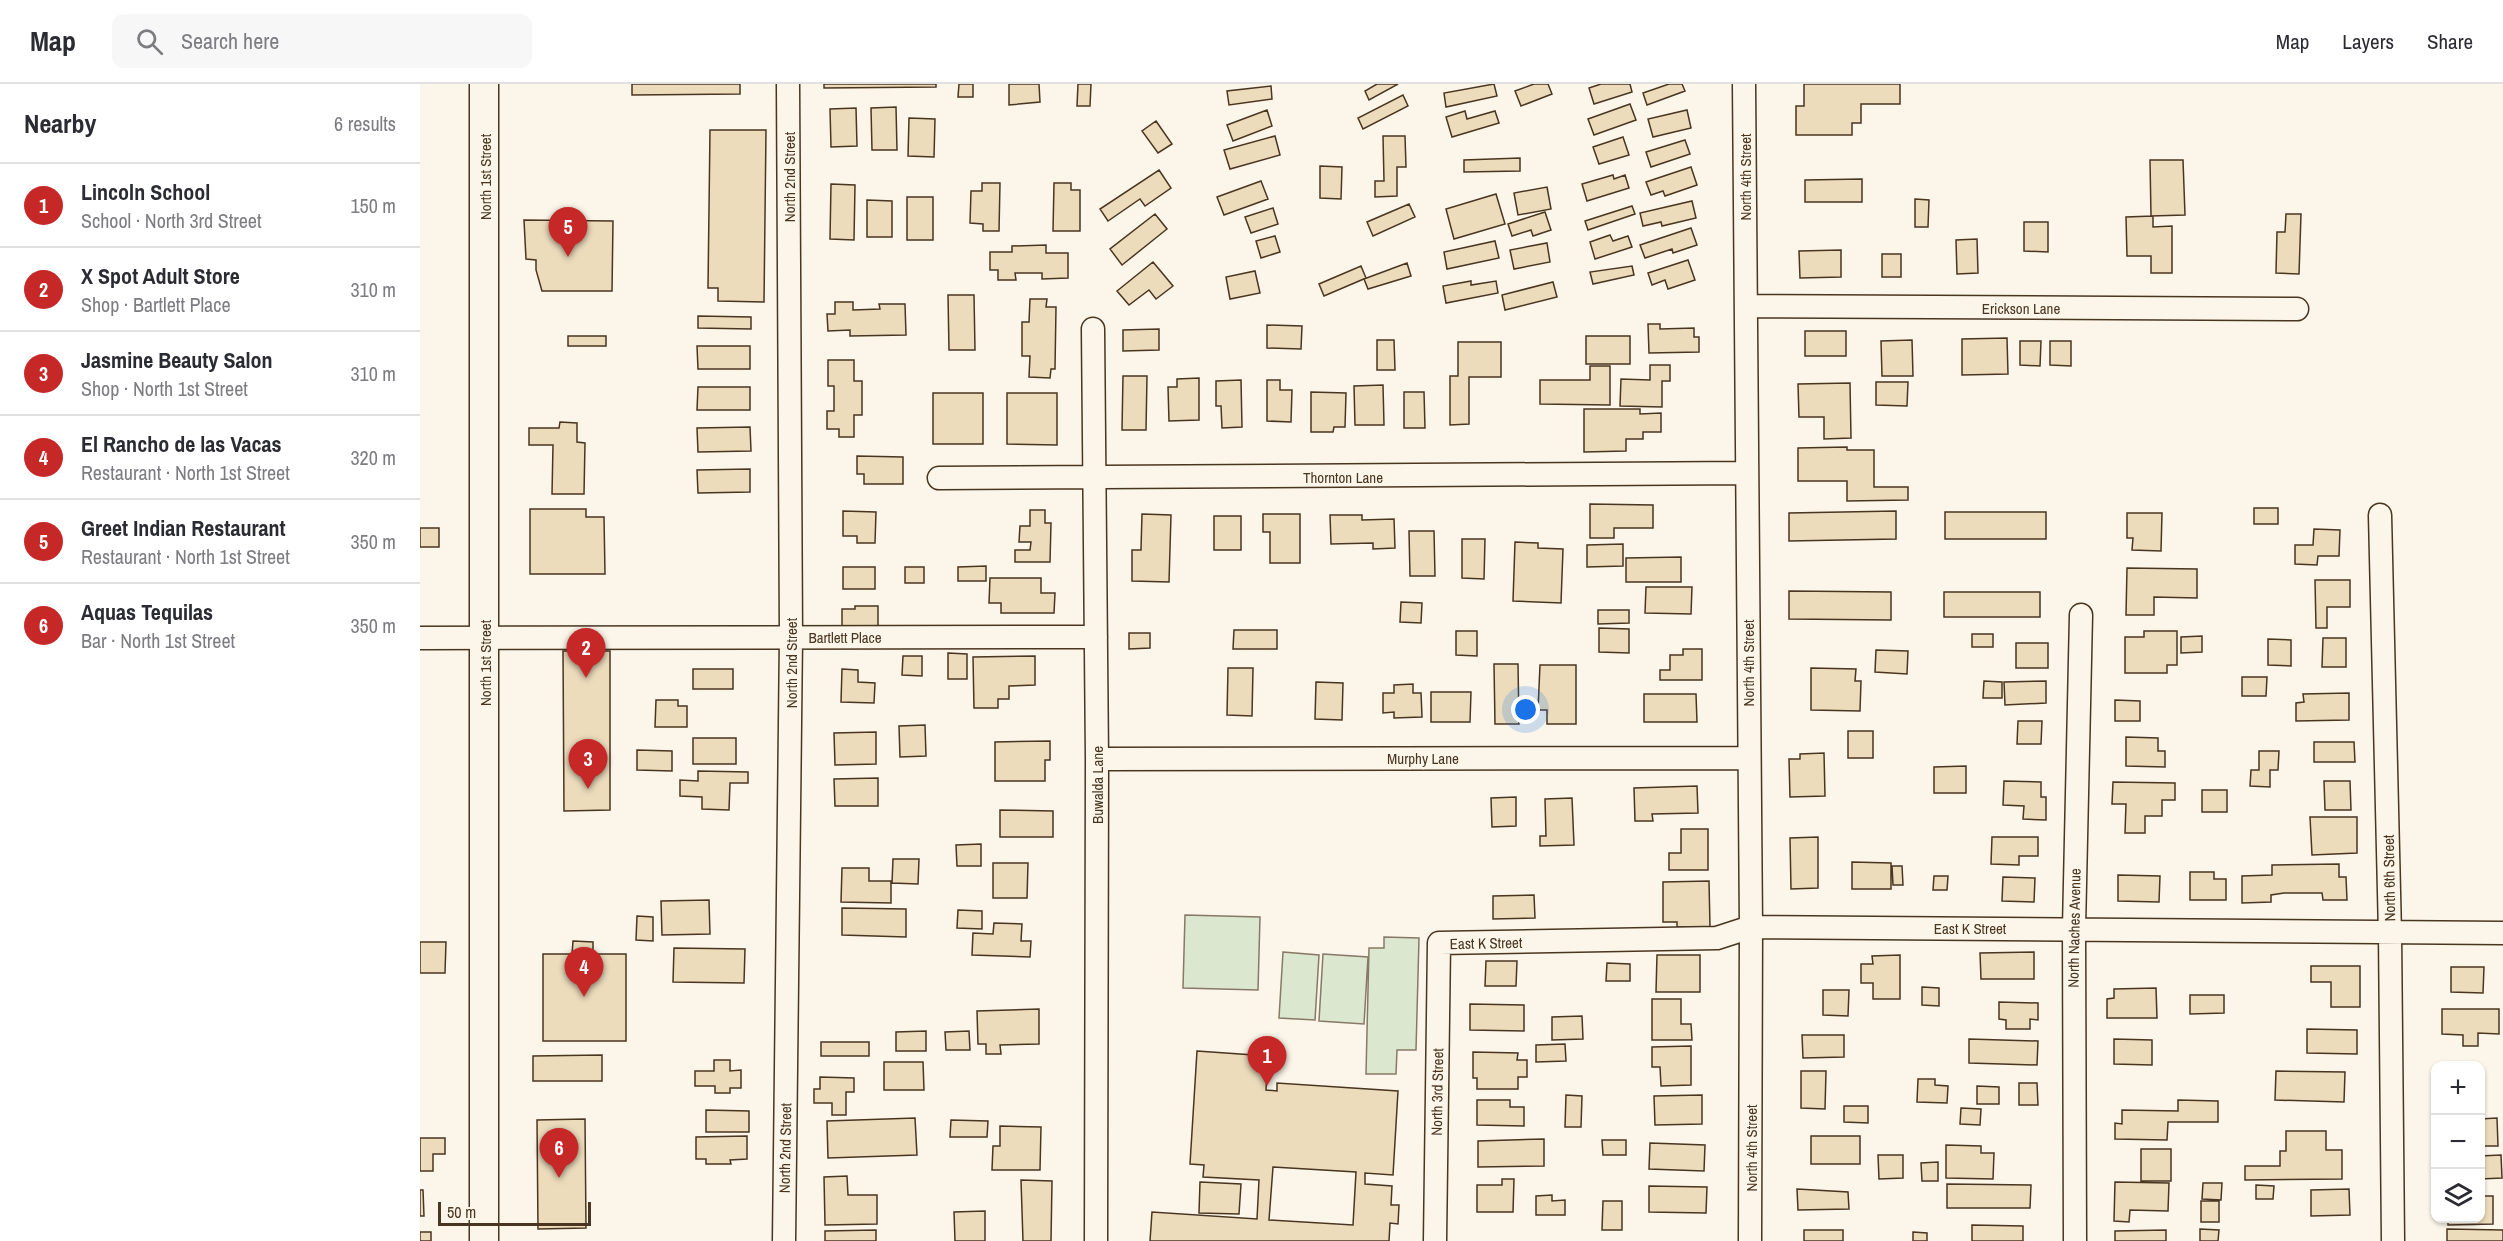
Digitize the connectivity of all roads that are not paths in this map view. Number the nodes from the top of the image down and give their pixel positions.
1 (484, 84) edge
2 (788, 84) edge
3 (1744, 84) edge
4 (1746, 306) junction
5 (2297, 309) dead end
6 (1093, 329) dead end
7 (1746, 473) junction
8 (939, 477) dead end
9 (1094, 478) junction
10 (2380, 515) dead end
11 (2081, 615) dead end
12 (791, 637) junction
13 (1096, 637) junction
14 (420, 638) edge
15 (486, 639) junction
16 (1748, 758) junction
17 (1097, 759) junction
18 (1751, 927) junction
19 (2074, 928) junction
20 (2503, 933) edge
21 (2390, 934) junction
22 (1439, 943) joint
23 (484, 1241) edge
24 (784, 1241) edge
25 (1096, 1241) edge
26 (1435, 1241) edge
27 (1750, 1241) edge
28 (2075, 1241) edge
29 (2393, 1241) edge

1 - 15 main road, North 1st Street
2 - 12 street, North 2nd Street
3 - 4 street, North 4th Street
4 - 5 street, Erickson Lane
4 - 7 street, North 4th Street
6 - 9 street, Buwalda Lane
7 - 9 street, Thornton Lane
7 - 16 street, North 4th Street
8 - 9 street, Thornton Lane
9 - 13 street, Buwalda Lane
10 - 21 street, North 6th Street
11 - 19 street, North Naches Avenue
12 - 13 street, Bartlett Place
12 - 15 street, Bartlett Place
12 - 24 street, North 2nd Street
13 - 17 street, Buwalda Lane
14 - 15 street, Bartlett Place
15 - 23 main road, North 1st Street
16 - 17 street, Murphy Lane
16 - 18 street, North 4th Street
17 - 25 street, Buwalda Lane
18 - 19 street, East K Street
18 - 22 street, East K Street
18 - 27 street, North 4th Street
19 - 21 street, East K Street
19 - 28 street, North Naches Avenue
20 - 21 street, East K Street
21 - 29 street, North 6th Street
22 - 26 street, North 3rd Street

